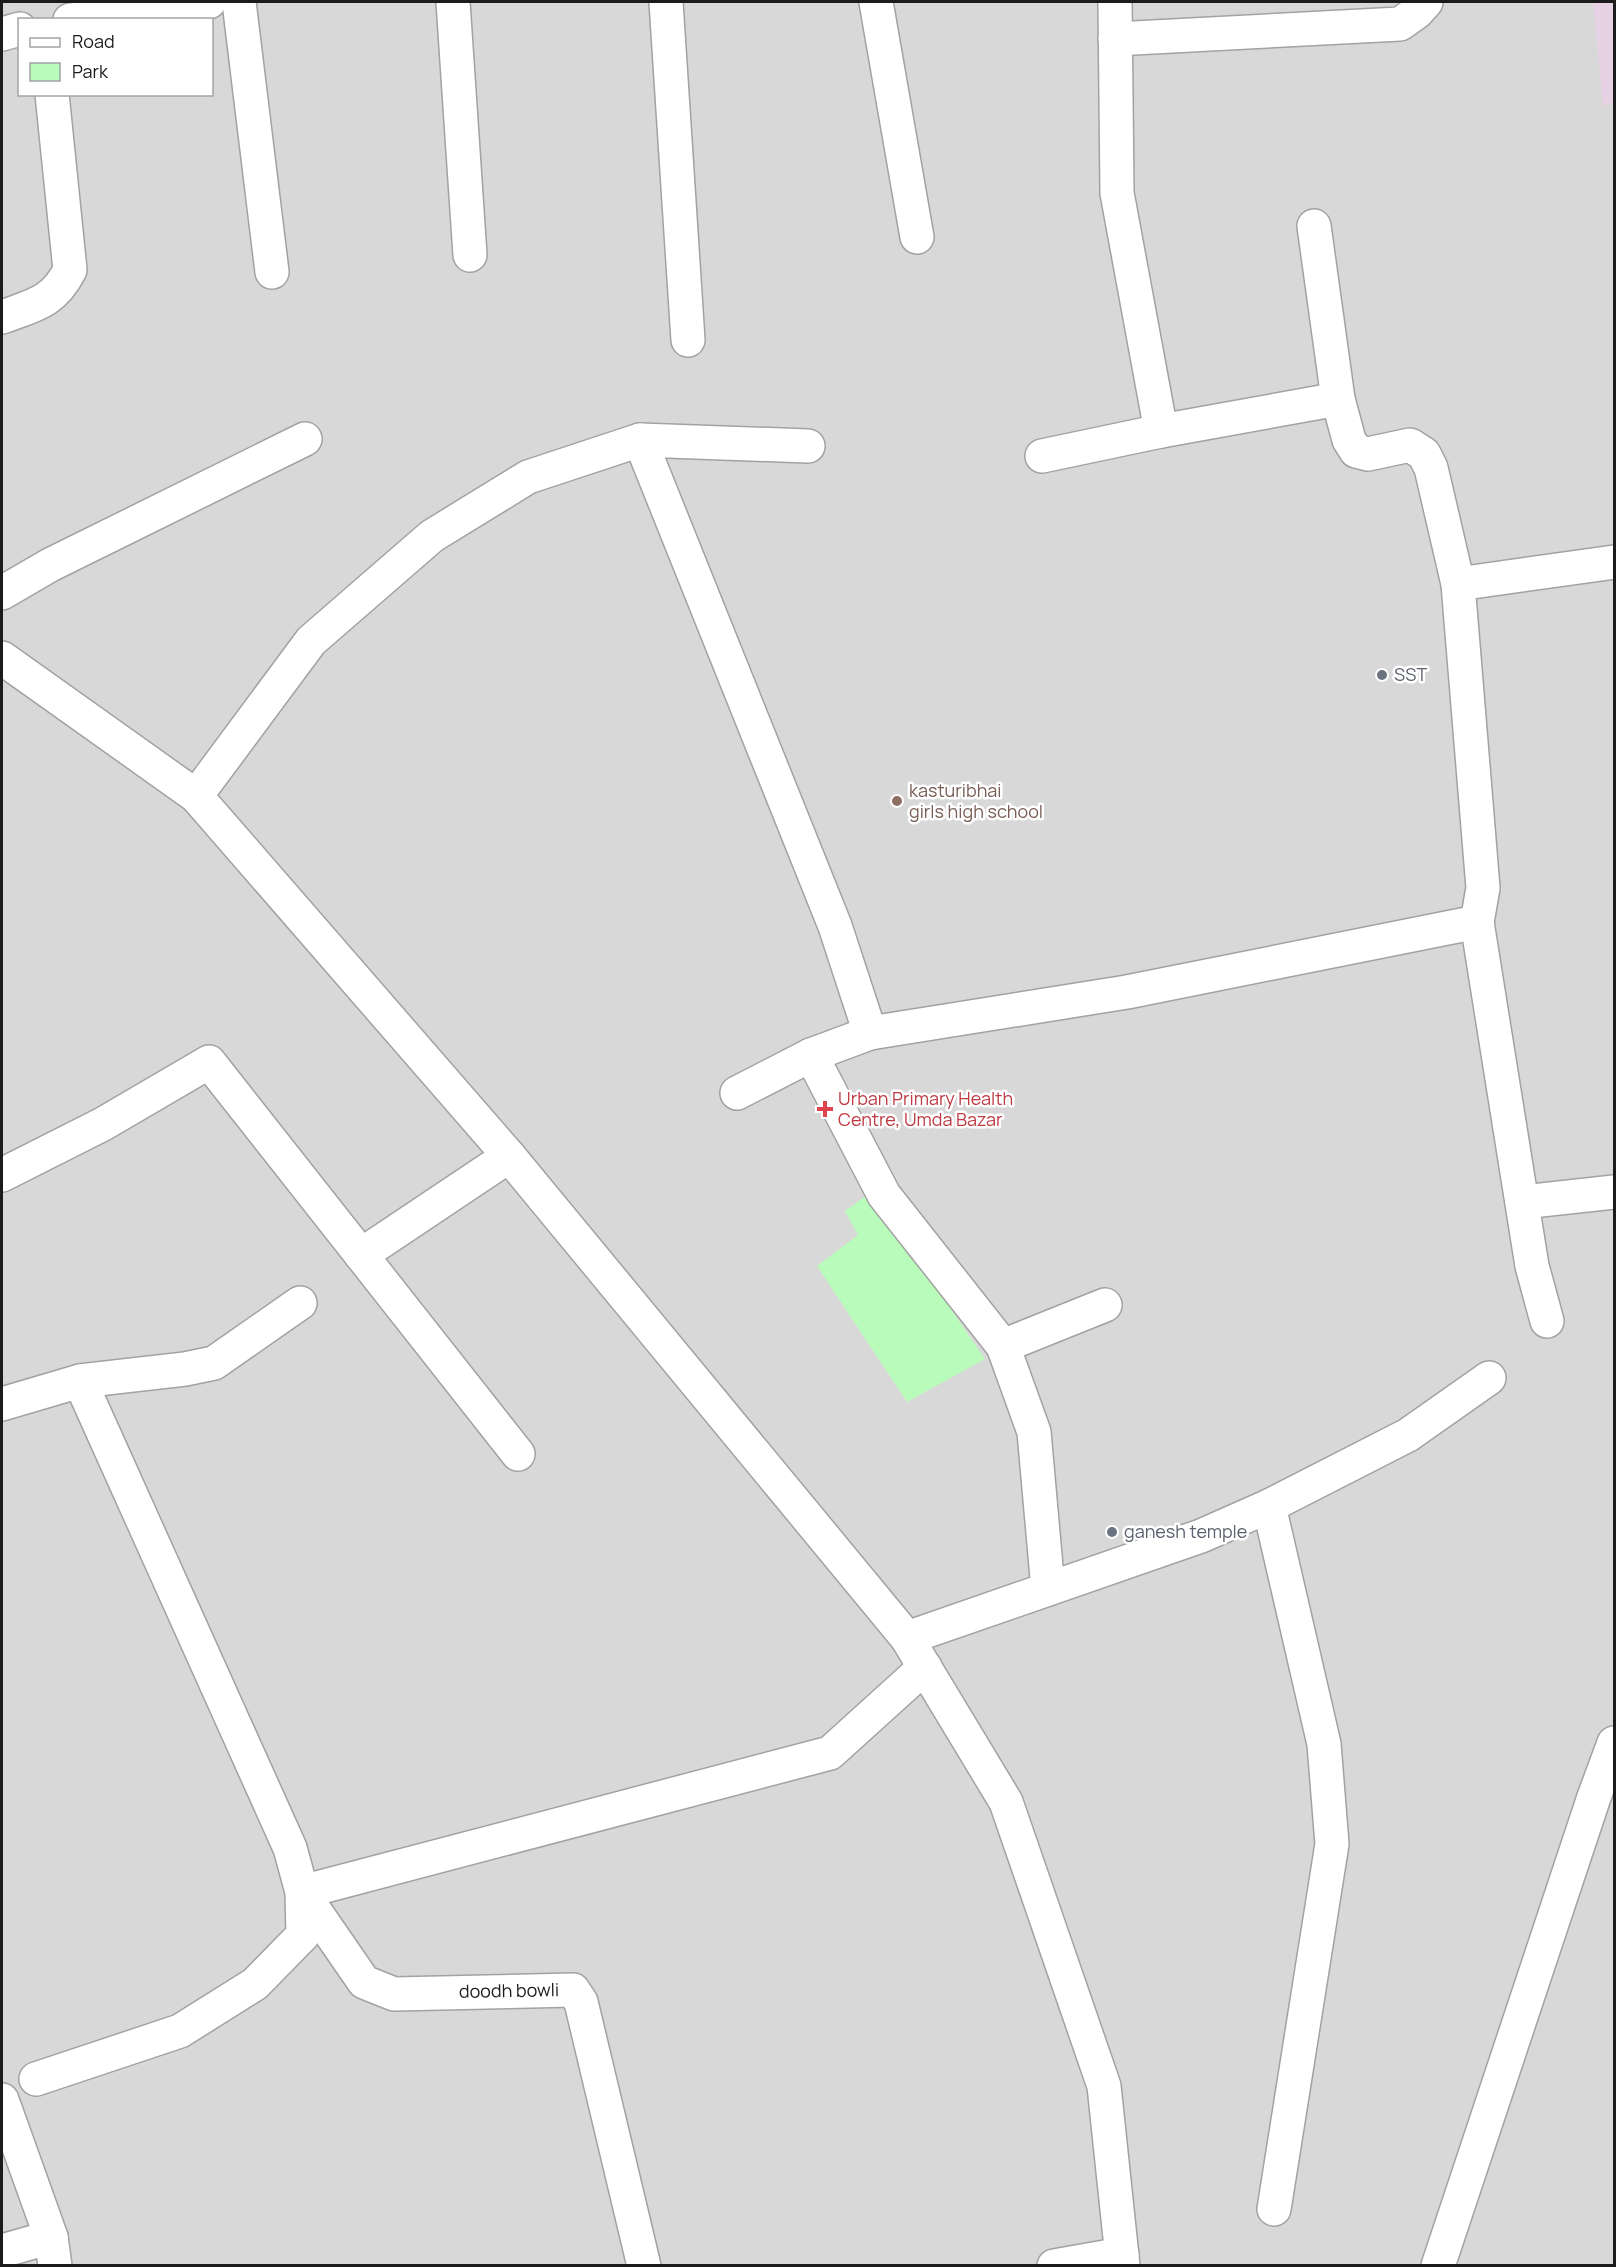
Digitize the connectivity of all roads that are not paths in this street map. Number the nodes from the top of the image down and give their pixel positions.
1 (209, 2) edge
2 (239, 2) edge
3 (453, 2) edge
4 (666, 2) edge
5 (876, 2) edge
6 (1114, 2) edge
7 (1426, 2) edge
8 (85, 18) edge
9 (18, 30) edge
10 (2, 34) edge
11 (1115, 39) junction
12 (52, 96) edge
13 (1314, 226) dead end
14 (917, 237) dead end
15 (470, 255) dead end
16 (272, 272) dead end
17 (2, 318) edge
18 (688, 340) dead end
19 (1338, 399) junction
20 (1161, 431) junction
21 (305, 439) dead end
22 (640, 440) junction
23 (808, 446) dead end
24 (1042, 456) dead end
25 (1614, 562) edge
26 (1458, 584) junction
27 (2, 593) edge
28 (2, 658) edge
29 (196, 796) junction
30 (1478, 922) junction
31 (870, 1033) junction
32 (811, 1055) junction
33 (737, 1093) dead end
34 (509, 1156) junction
35 (2, 1175) edge
36 (1614, 1192) edge
37 (1522, 1202) junction
38 (362, 1255) junction
39 (300, 1303) dead end
40 (1105, 1305) dead end
41 (1547, 1321) dead end
42 (1003, 1346) junction
43 (1489, 1378) dead end
44 (80, 1381) junction
45 (2, 1404) edge
46 (518, 1454) dead end
47 (1269, 1506) junction
48 (1047, 1589) junction
49 (907, 1638) junction
50 (925, 1667) junction
51 (1614, 1743) edge
52 (302, 1892) junction
53 (36, 2079) dead end
54 (4, 2120) edge
55 (1274, 2209) dead end
56 (53, 2251) edge
57 (2, 2252) edge
58 (1122, 2260) edge
59 (644, 2265) edge
60 (1054, 2265) edge
61 (1438, 2265) edge

1 - 8 street
2 - 16 street
3 - 15 street
4 - 18 street
5 - 14 street
6 - 11 street
7 - 11 street
9 - 10 street
11 - 20 street
12 - 17 street
13 - 19 street
19 - 20 street
19 - 26 street
20 - 24 street
21 - 27 street
22 - 23 street
22 - 29 street
22 - 31 street
25 - 26 street
26 - 30 street
28 - 29 street
29 - 34 street
30 - 31 street
30 - 37 street
31 - 32 street
32 - 33 street
32 - 42 street
34 - 38 street
34 - 49 street
35 - 38 street
36 - 37 street
37 - 41 street
38 - 46 street
39 - 44 street
40 - 42 street
42 - 48 street
43 - 47 street
44 - 45 street
44 - 52 street
47 - 48 street
47 - 55 street
48 - 49 street
49 - 50 street
50 - 52 street
50 - 58 street
51 - 61 street
52 - 53 street
52 - 59 street, doodh bowli
54 - 56 street
56 - 57 street
58 - 60 street

